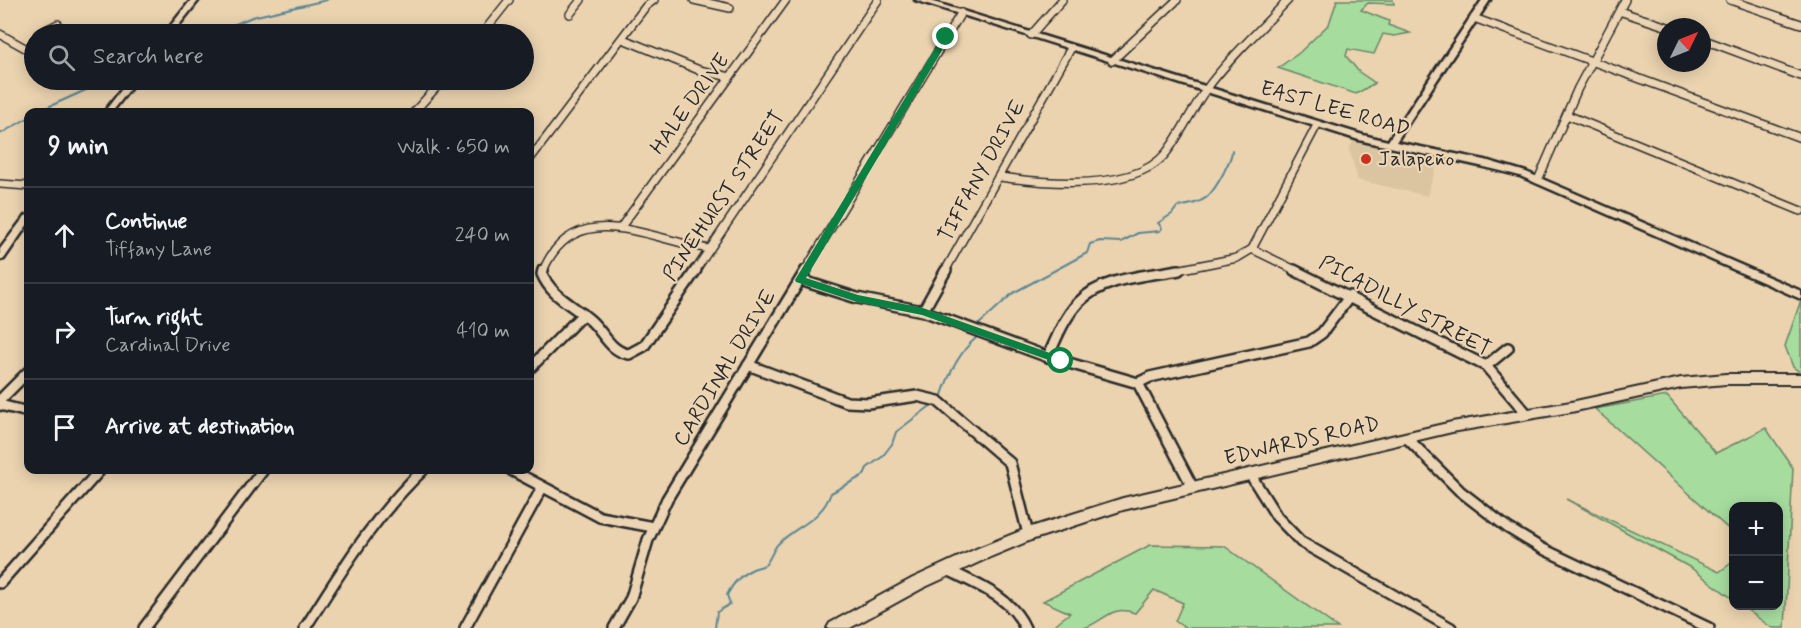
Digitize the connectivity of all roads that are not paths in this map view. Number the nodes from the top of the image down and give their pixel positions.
1 (195, 0) edge
2 (509, 0) edge
3 (581, 0) edge
4 (654, 0) edge
5 (694, 0) edge
6 (786, 0) edge
7 (878, 0) edge
8 (919, 0) edge
9 (1062, 0) edge
10 (1177, 0) edge
11 (1288, 0) edge
12 (1486, 0) edge
13 (1625, 0) edge
14 (1730, 0) edge
15 (933, 2) edge
16 (730, 8) dead end
17 (1619, 11) junction
18 (961, 13) junction
19 (570, 14) dead end
20 (1474, 18) junction
21 (1657, 23) edge
22 (176, 24) edge
23 (490, 24) edge
24 (1801, 24) edge
25 (0, 34) edge
26 (1031, 35) junction
27 (622, 39) junction
28 (24, 42) edge
29 (1711, 42) edge
30 (19, 44) junction
31 (24, 47) edge
32 (1071, 48) junction
33 (1592, 60) junction
34 (1112, 61) junction
35 (1801, 76) edge
36 (730, 77) junction
37 (125, 90) edge
38 (434, 90) edge
39 (1206, 90) junction
40 (111, 108) edge
41 (418, 108) edge
42 (1568, 115) junction
43 (1317, 125) junction
44 (1801, 138) edge
45 (1390, 145) junction
46 (534, 154) edge
47 (1000, 177) junction
48 (1538, 180) junction
49 (0, 184) edge
50 (24, 186) edge
51 (1801, 211) edge
52 (24, 223) edge
53 (621, 227) junction
54 (710, 249) junction
55 (1252, 249) junction
56 (0, 256) edge
57 (800, 280) junction
58 (1801, 295) edge
59 (1350, 296) junction
60 (923, 311) junction
61 (583, 314) junction
62 (1508, 348) dead end
63 (1048, 357) junction
64 (534, 365) edge
65 (748, 365) junction
66 (1486, 366) junction
67 (24, 376) edge
68 (1801, 379) edge
69 (1138, 383) junction
70 (0, 400) edge
71 (0, 405) edge
72 (24, 411) edge
73 (1527, 414) junction
74 (1407, 438) junction
75 (96, 474) edge
76 (260, 474) edge
77 (419, 474) edge
78 (518, 474) edge
79 (1250, 474) junction
80 (542, 488) junction
81 (1194, 488) junction
82 (653, 527) junction
83 (1028, 534) junction
84 (946, 569) junction
85 (0, 583) edge
86 (144, 628) edge
87 (305, 628) edge
88 (465, 628) edge
89 (614, 628) edge
90 (835, 628) edge
91 (1025, 628) edge
92 (1451, 628) edge
93 (1709, 628) edge

1 - 22 street
2 - 23 street
3 - 19 street
4 - 27 street
5 - 16 street
6 - 36 street, HALE DRIVE
7 - 54 street, PINEHURST STREET
8 - 15 street, EAST LEE ROAD
9 - 26 street
10 - 34 street
11 - 39 street
12 - 20 street
13 - 17 street
14 - 24 street
15 - 18 street, EAST LEE ROAD
17 - 21 street
17 - 33 street
18 - 26 street, EAST LEE ROAD
18 - 57 street, CARDINAL DRIVE
20 - 33 street
20 - 45 street
25 - 30 street
26 - 32 street, EAST LEE ROAD
27 - 36 street
27 - 46 street
28 - 30 street
29 - 35 street
30 - 31 street
32 - 34 street, EAST LEE ROAD
32 - 47 street, TIFFANY DRIVE
33 - 42 street
33 - 44 street
34 - 39 street, EAST LEE ROAD
36 - 53 street, HALE DRIVE
37 - 40 street
38 - 41 street
39 - 43 street, EAST LEE ROAD
39 - 47 street
42 - 48 street
42 - 51 street
43 - 45 street, EAST LEE ROAD
43 - 55 street
45 - 48 street, EAST LEE ROAD
47 - 60 street, TIFFANY DRIVE
48 - 58 street, EAST LEE ROAD
49 - 50 street
52 - 56 street
53 - 54 street
53 - 61 street
54 - 61 street, PINEHURST STREET
55 - 59 street, PICADILLY STREET
55 - 63 street
57 - 60 street
57 - 65 street, CARDINAL DRIVE
59 - 66 street, PICADILLY STREET
59 - 69 street
60 - 63 street
61 - 64 street
62 - 66 street
63 - 69 street
65 - 82 street, CARDINAL DRIVE
65 - 83 street
66 - 73 street, PICADILLY STREET
67 - 70 street
68 - 73 main road, EDWARDS ROAD
69 - 81 street
71 - 72 street
73 - 74 main road, EDWARDS ROAD
74 - 79 main road, EDWARDS ROAD
74 - 93 street
75 - 85 street
76 - 86 street
77 - 87 street
78 - 80 street
79 - 81 main road, EDWARDS ROAD
79 - 92 street
80 - 82 street
80 - 88 street
81 - 83 main road, EDWARDS ROAD
82 - 89 street, CARDINAL DRIVE
83 - 84 main road, EDWARDS ROAD
84 - 90 main road, EDWARDS ROAD
84 - 91 street

